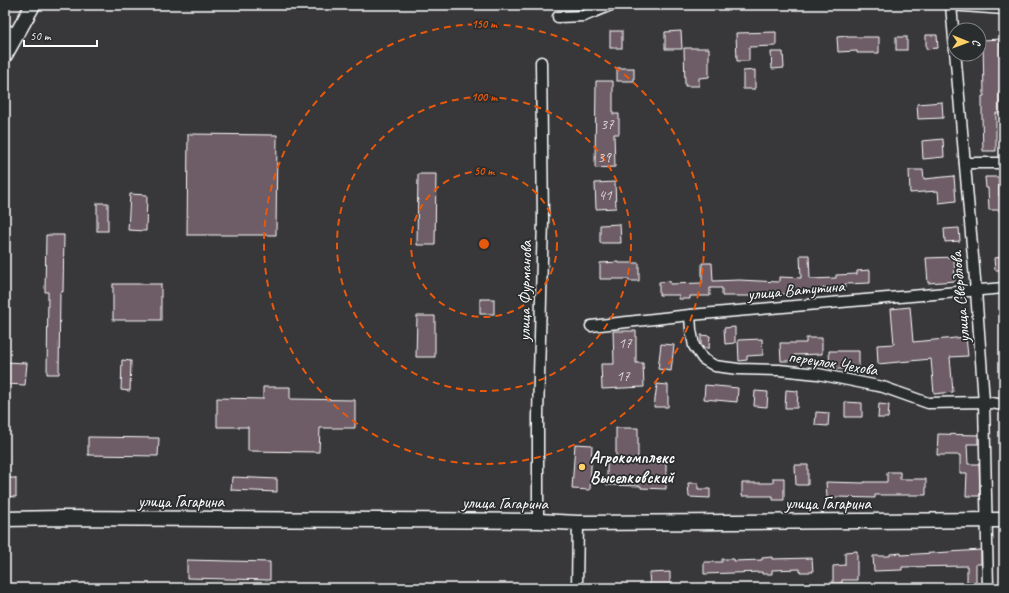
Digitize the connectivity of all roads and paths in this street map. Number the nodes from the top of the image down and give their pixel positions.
1 (33, 5) edge
2 (611, 5) edge
3 (950, 5) edge
4 (1004, 9) edge
5 (558, 17) dead end
6 (11, 32) edge
7 (5, 56) edge
8 (541, 62) dead end
9 (964, 163) junction
10 (1004, 163) edge
11 (1004, 288) edge
12 (976, 291) junction
13 (690, 315) junction
14 (591, 326) dead end
15 (984, 402) junction
16 (1004, 405) edge
17 (5, 519) edge
18 (986, 520) junction
19 (1004, 520) edge
20 (538, 521) junction
21 (578, 523) junction
22 (577, 588) edge
23 (988, 588) edge

1 - 6 main road
2 - 5 street
3 - 4 street
3 - 9 street, улица Свердлова
6 - 7 main road
8 - 20 street, улица Фурманова
9 - 10 street
9 - 12 street, улица Свердлова
11 - 12 street, улица Ватутина
12 - 13 street, улица Ватутина
12 - 15 street, улица Свердлова
13 - 14 street, улица Ватутина
13 - 15 street, переулок Чехова
15 - 16 street, переулок Чехова
15 - 18 street, улица Свердлова
17 - 20 main road, улица Гагарина
18 - 19 main road, улица Гагарина
18 - 21 main road, улица Гагарина
18 - 23 street, улица Свердлова
20 - 21 main road, улица Гагарина
21 - 22 street

